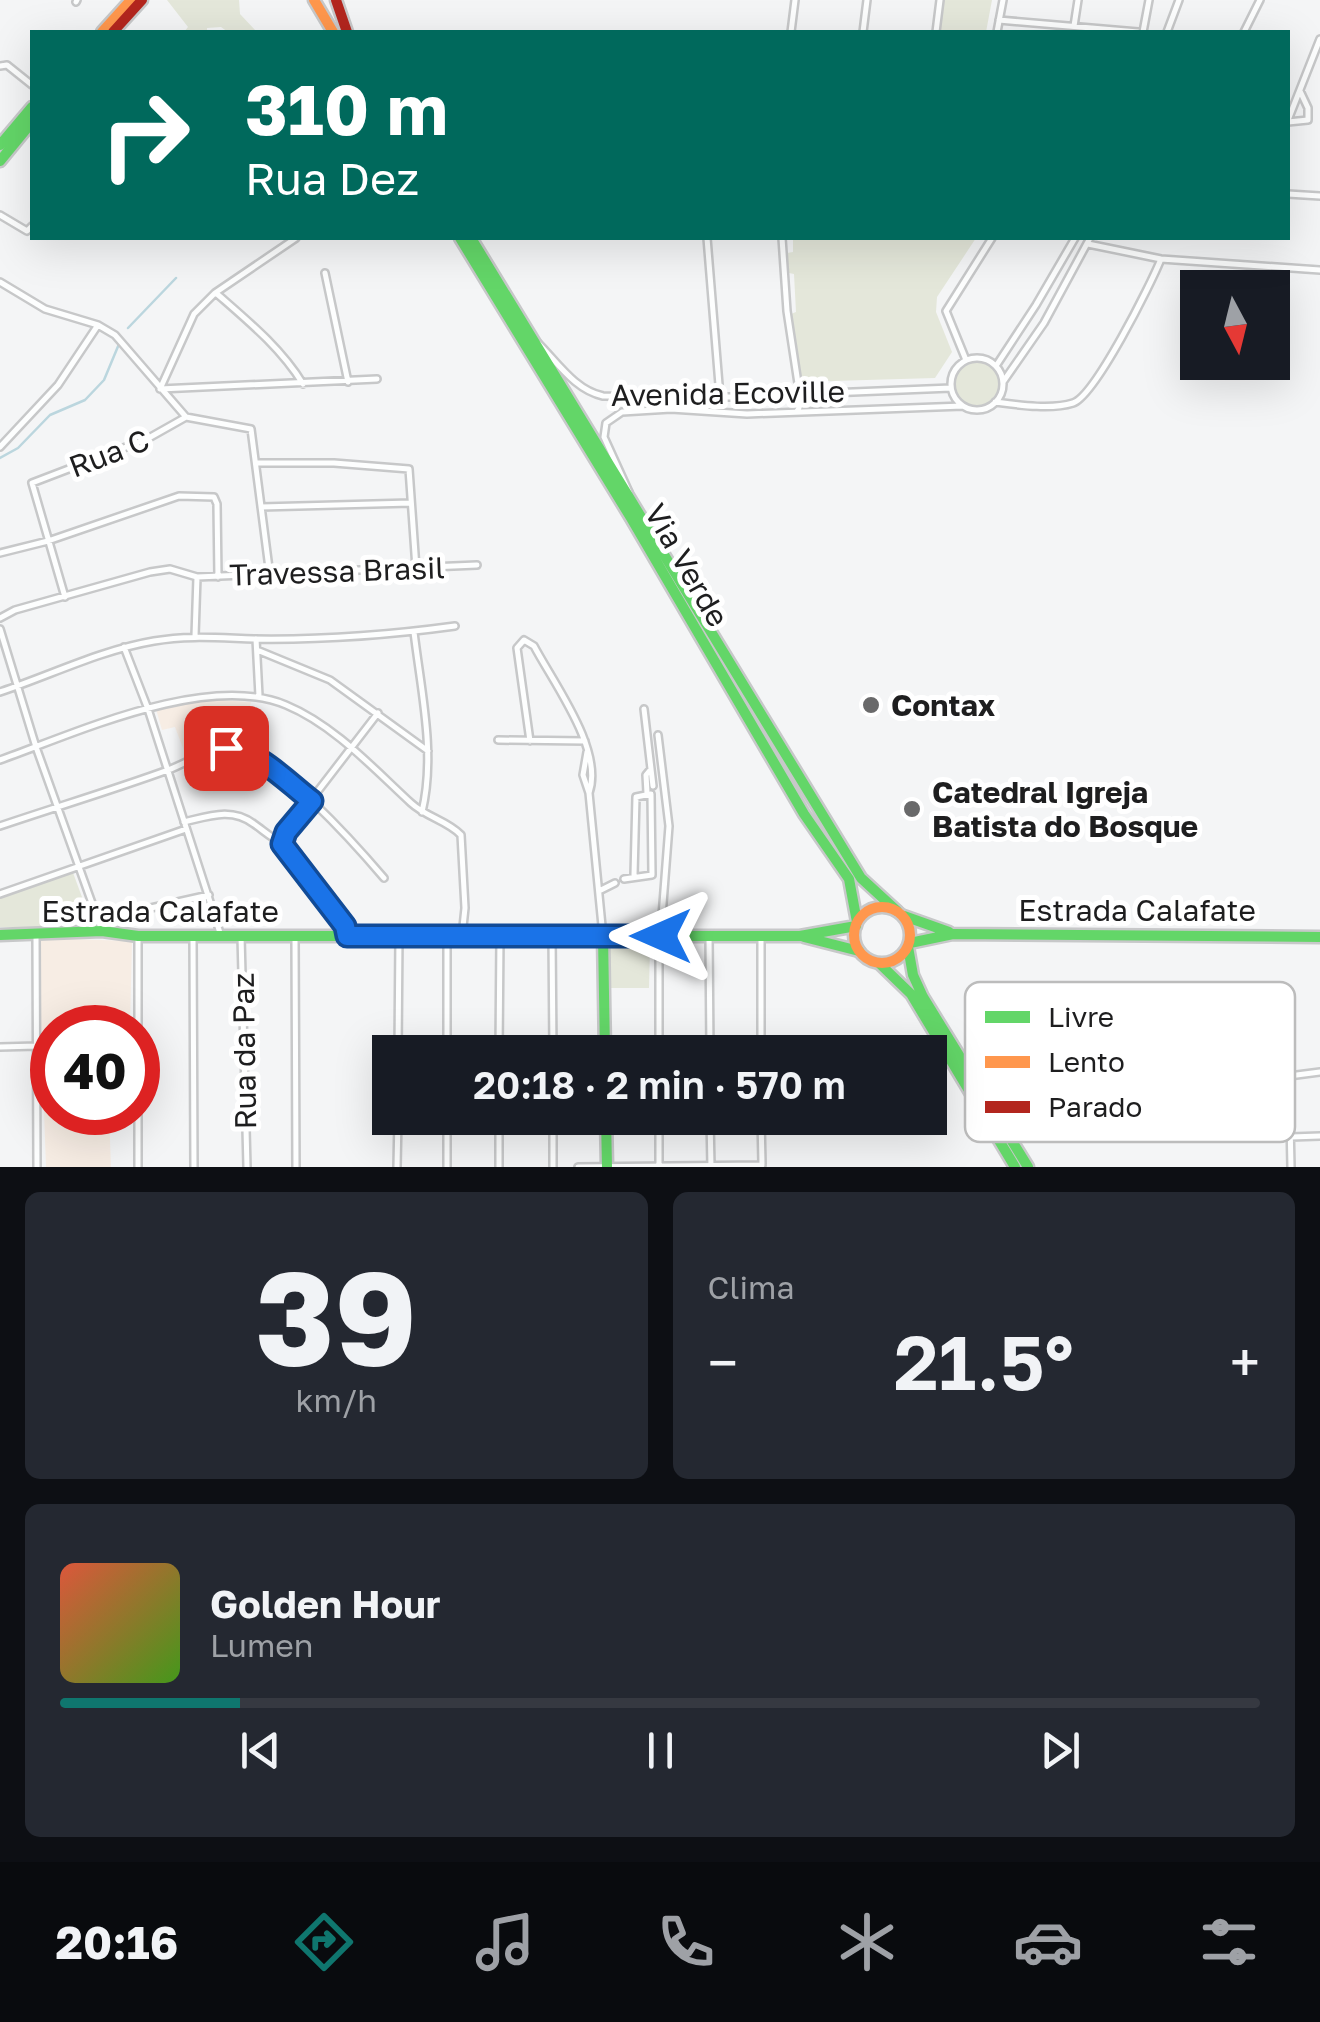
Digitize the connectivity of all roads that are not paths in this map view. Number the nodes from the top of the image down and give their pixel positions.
1 (131, 0) edge
2 (142, 0) edge
3 (314, 0) edge
4 (336, 0) edge
5 (795, 0) edge
6 (867, 0) edge
7 (940, 0) edge
8 (1003, 0) edge
9 (1078, 0) edge
10 (1149, 0) edge
11 (1179, 0) edge
12 (1260, 0) edge
13 (999, 20) junction
14 (1074, 26) junction
15 (104, 30) edge
16 (114, 30) edge
17 (332, 30) edge
18 (346, 30) edge
19 (790, 30) edge
20 (863, 30) edge
21 (936, 30) edge
22 (997, 30) edge
23 (1119, 30) edge
24 (1142, 30) edge
25 (1168, 30) edge
26 (1245, 30) edge
27 (1320, 38) edge
28 (0, 66) edge
29 (30, 83) edge
30 (1299, 89) junction
31 (30, 109) edge
32 (1290, 115) edge
33 (1290, 121) edge
34 (30, 124) edge
35 (0, 145) edge
36 (0, 161) edge
37 (1290, 194) edge
38 (1320, 196) edge
39 (0, 215) edge
40 (30, 228) edge
41 (293, 240) edge
42 (461, 240) edge
43 (472, 240) edge
44 (708, 240) edge
45 (782, 240) edge
46 (991, 240) edge
47 (1073, 240) edge
48 (1089, 241) edge
49 (1162, 259) junction
50 (1320, 270) edge
51 (326, 272) dead end
52 (0, 282) edge
53 (215, 293) junction
54 (98, 325) junction
55 (529, 334) junction
56 (966, 360) junction
57 (996, 366) junction
58 (377, 380) dead end
59 (348, 382) junction
60 (1003, 382) junction
61 (303, 384) junction
62 (951, 388) junction
63 (160, 389) junction
64 (797, 393) junction
65 (652, 396) junction
66 (720, 397) junction
67 (732, 397) junction
68 (996, 402) junction
69 (963, 406) junction
70 (653, 410) junction
71 (726, 413) junction
72 (796, 413) junction
73 (186, 417) junction
74 (0, 447) edge
75 (256, 463) junction
76 (412, 504) junction
77 (261, 507) junction
78 (636, 514) junction
79 (48, 541) junction
80 (0, 553) edge
81 (477, 565) dead end
82 (416, 569) junction
83 (218, 576) junction
84 (270, 576) junction
85 (197, 577) junction
86 (66, 598) junction
87 (0, 618) edge
88 (455, 626) dead end
89 (0, 629) edge
90 (414, 632) junction
91 (195, 636) junction
92 (256, 639) junction
93 (124, 648) junction
94 (257, 650) junction
95 (18, 686) junction
96 (0, 692) edge
97 (260, 696) junction
98 (644, 708) dead end
99 (148, 709) junction
100 (378, 712) junction
101 (658, 735) dead end
102 (498, 740) dead end
103 (530, 741) junction
104 (585, 742) junction
105 (36, 747) junction
106 (350, 747) junction
107 (428, 750) junction
108 (0, 760) edge
109 (650, 769) junction
110 (168, 770) junction
111 (653, 786) dead end
112 (647, 793) junction
113 (312, 801) junction
114 (58, 806) junction
115 (422, 814) junction
116 (0, 826) edge
117 (185, 826) junction
118 (281, 842) junction
119 (77, 866) junction
120 (634, 875) junction
121 (384, 878) dead end
122 (624, 879) dead end
123 (615, 883) dead end
124 (599, 891) junction
125 (0, 894) edge
126 (209, 894) junction
127 (900, 914) junction
128 (856, 924) junction
129 (100, 926) junction
130 (953, 934) junction
131 (0, 936) edge
132 (36, 936) junction
133 (138, 936) junction
134 (194, 936) junction
135 (221, 936) junction
136 (241, 936) junction
137 (294, 936) junction
138 (347, 936) junction
139 (399, 936) junction
140 (447, 936) junction
141 (462, 936) junction
142 (500, 936) junction
143 (552, 936) junction
144 (603, 936) junction
145 (661, 936) junction
146 (708, 936) junction
147 (761, 936) junction
148 (800, 936) junction
149 (1320, 937) edge
150 (909, 945) junction
151 (858, 951) junction
152 (880, 964) junction
153 (920, 1000) junction
154 (37, 1005) edge
155 (398, 1035) edge
156 (447, 1035) edge
157 (499, 1035) edge
158 (553, 1035) edge
159 (605, 1035) edge
160 (659, 1035) edge
161 (710, 1035) edge
162 (761, 1035) edge
163 (30, 1046) edge
164 (0, 1047) edge
165 (965, 1070) edge
166 (1320, 1072) edge
167 (1295, 1075) edge
168 (965, 1079) edge
169 (37, 1135) edge
170 (398, 1135) edge
171 (447, 1135) edge
172 (499, 1135) edge
173 (553, 1135) edge
174 (607, 1135) edge
175 (659, 1135) edge
176 (710, 1135) edge
177 (762, 1135) edge
178 (1320, 1136) edge
179 (1295, 1137) edge
180 (1001, 1142) edge
181 (1012, 1142) edge
182 (711, 1166) edge
183 (762, 1166) edge
184 (37, 1167) edge
185 (138, 1167) edge
186 (194, 1167) edge
187 (247, 1167) edge
188 (296, 1167) edge
189 (398, 1167) edge
190 (448, 1167) edge
191 (498, 1167) edge
192 (553, 1167) edge
193 (578, 1167) edge
194 (608, 1167) edge
195 (659, 1167) edge
196 (1015, 1167) edge
197 (1028, 1167) edge

1 - 15 main road
2 - 16 main road
3 - 17 main road
4 - 18 main road
5 - 19 street
6 - 20 street
7 - 21 street
8 - 13 street
9 - 14 street
10 - 24 street
11 - 25 street
12 - 26 street
13 - 14 street
13 - 22 street
14 - 23 street
27 - 30 street
28 - 29 street
30 - 32 street
30 - 33 street
31 - 35 main road
34 - 36 main road
37 - 38 street
39 - 40 street
41 - 53 street
42 - 128 main road, Via Verde
43 - 55 main road, Via Verde
44 - 66 street
45 - 64 street
46 - 56 street
47 - 57 street
48 - 49 street
48 - 60 street
49 - 50 street
49 - 68 street
51 - 59 street
52 - 54 street
53 - 61 street
53 - 63 street
54 - 63 street
54 - 74 street
55 - 65 street, Avenida Ecoville
55 - 78 main road, Via Verde
56 - 57 street
56 - 62 street
57 - 60 street
58 - 59 street
59 - 61 street
60 - 68 street
61 - 63 street
62 - 64 street, Avenida Ecoville
62 - 69 street
63 - 73 street
64 - 67 street, Avenida Ecoville
64 - 72 street
65 - 66 street, Avenida Ecoville
65 - 70 street
66 - 67 street, Avenida Ecoville
67 - 71 street
68 - 69 street
69 - 72 street
70 - 71 street
70 - 78 street, Via Verde
71 - 72 street
73 - 75 street
73 - 79 street, Rua C
75 - 76 street
75 - 77 street
76 - 77 street
76 - 82 street
77 - 84 street
78 - 127 main road, Via Verde
79 - 80 street
79 - 83 street
79 - 86 street
81 - 82 street, Travessa Brasil
82 - 84 street, Travessa Brasil
83 - 84 street, Travessa Brasil
83 - 85 street, Travessa Brasil
85 - 86 street, Travessa Brasil
85 - 91 street, Travessa Brasil
86 - 87 street, Travessa Brasil
88 - 90 street
89 - 95 street
90 - 92 street
90 - 107 street
91 - 92 street
91 - 93 street
92 - 94 street
93 - 95 street
93 - 99 street
94 - 97 street
94 - 100 street
95 - 96 street
95 - 105 street
97 - 99 street
97 - 106 street
98 - 109 street
99 - 105 street
99 - 110 street
100 - 106 street
100 - 107 street
101 - 145 street
102 - 103 street
103 - 104 street
103 - 104 street
104 - 124 street
105 - 108 street
105 - 114 street
106 - 113 street
106 - 115 street
107 - 115 street
109 - 111 street
109 - 112 street
110 - 113 street
110 - 114 street
110 - 117 street
112 - 120 street
112 - 120 street
113 - 118 street
113 - 121 street
114 - 116 street
114 - 119 street
115 - 141 street
117 - 118 street
117 - 119 street
117 - 126 street
118 - 138 street
119 - 125 street
119 - 129 street
120 - 122 street
123 - 124 street
124 - 144 street
126 - 129 street
126 - 135 street
127 - 128 main road
127 - 130 main road, Estrada Calafate
127 - 150 main road
128 - 148 main road, Estrada Calafate
128 - 151 main road
129 - 132 main road, Estrada Calafate
129 - 133 main road, Estrada Calafate
130 - 149 main road, Estrada Calafate
130 - 150 main road, Estrada Calafate
131 - 132 main road, Estrada Calafate
132 - 154 street
133 - 134 main road, Estrada Calafate
133 - 185 street
134 - 135 main road, Estrada Calafate
134 - 186 street
135 - 136 main road, Estrada Calafate
136 - 137 main road, Estrada Calafate
136 - 187 street, Rua da Paz
137 - 138 main road, Estrada Calafate
137 - 188 street
138 - 139 main road, Estrada Calafate
139 - 140 main road, Estrada Calafate
139 - 155 street
140 - 141 main road, Estrada Calafate
140 - 156 street
141 - 142 main road, Estrada Calafate
142 - 143 main road, Estrada Calafate
142 - 157 street
143 - 144 main road, Estrada Calafate
143 - 158 street
144 - 145 main road, Estrada Calafate
144 - 159 main road
145 - 146 main road, Estrada Calafate
145 - 160 street
146 - 147 main road, Estrada Calafate
146 - 161 street
147 - 148 main road, Estrada Calafate
147 - 162 street
148 - 151 main road, Estrada Calafate
150 - 152 main road
150 - 153 main road
151 - 152 main road
152 - 153 main road
153 - 165 main road
153 - 168 main road
163 - 164 street
166 - 167 street
169 - 184 street
170 - 189 street
171 - 190 street
172 - 191 street
173 - 192 street
174 - 194 main road
175 - 195 street
176 - 182 street
177 - 183 street
178 - 179 street
180 - 196 main road
181 - 197 main road
182 - 183 street
182 - 195 street
193 - 194 street
194 - 195 street

